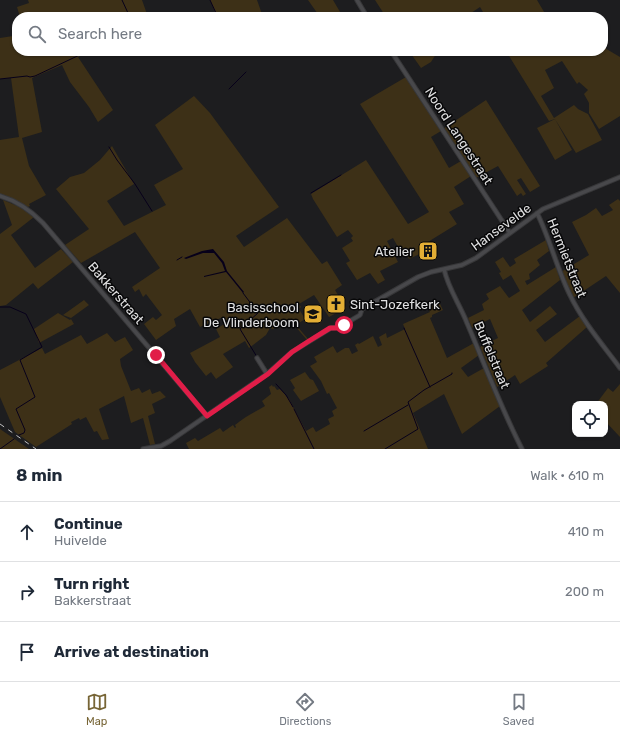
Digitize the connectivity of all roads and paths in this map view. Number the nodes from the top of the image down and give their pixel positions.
1 (357, 0) edge
2 (364, 12) edge
3 (394, 56) edge
4 (620, 177) edge
5 (0, 196) edge
6 (537, 213) junction
7 (510, 233) junction
8 (444, 269) junction
9 (257, 358) dead end
10 (620, 368) edge
11 (268, 374) junction
12 (207, 416) junction
13 (166, 447) edge
14 (143, 449) edge
15 (522, 449) edge

1 - 2 street
3 - 7 street, Noord Langestraat
4 - 6 street, Hansevelde
5 - 12 street, Bakkerstraat
6 - 7 street, Hansevelde
6 - 10 street, Hermietstraat
7 - 8 street, Hansevelde
8 - 11 street, Hansevelde
8 - 15 street, Buffelstraat
9 - 11 street
11 - 12 street, Hansevelde
12 - 13 street, Hansevelde
13 - 14 street

